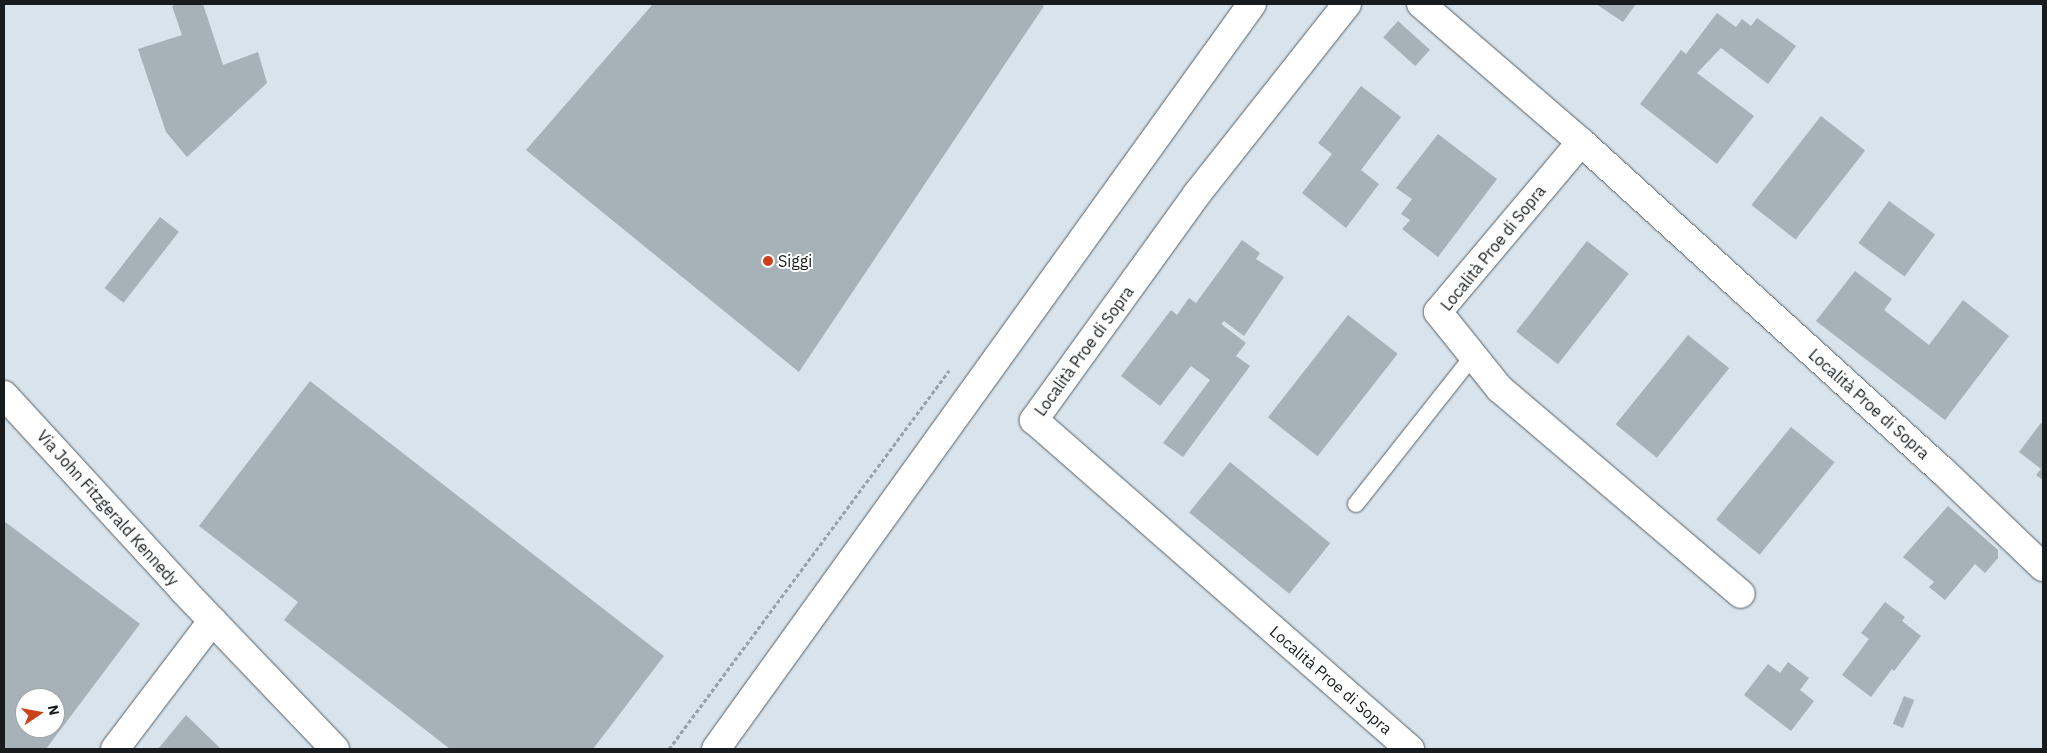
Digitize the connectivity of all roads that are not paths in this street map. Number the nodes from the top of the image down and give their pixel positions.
1 (1252, 4) edge
2 (1347, 4) edge
3 (1421, 4) edge
4 (1581, 142) junction
5 (1473, 356) junction
6 (4, 395) edge
7 (1356, 504) dead end
8 (2043, 567) edge
9 (1741, 594) dead end
10 (212, 622) junction
11 (115, 749) edge
12 (335, 749) edge
13 (716, 749) edge
14 (1410, 749) edge

1 - 13 street
2 - 14 street, Località Proe di Sopra
3 - 4 street, Località Proe di Sopra
4 - 5 street, Località Proe di Sopra
4 - 8 street, Località Proe di Sopra
5 - 7 lane
5 - 9 street, Località Proe di Sopra
6 - 10 street, Via John Fitzgerald Kennedy
10 - 11 street
10 - 12 street, Via John Fitzgerald Kennedy

